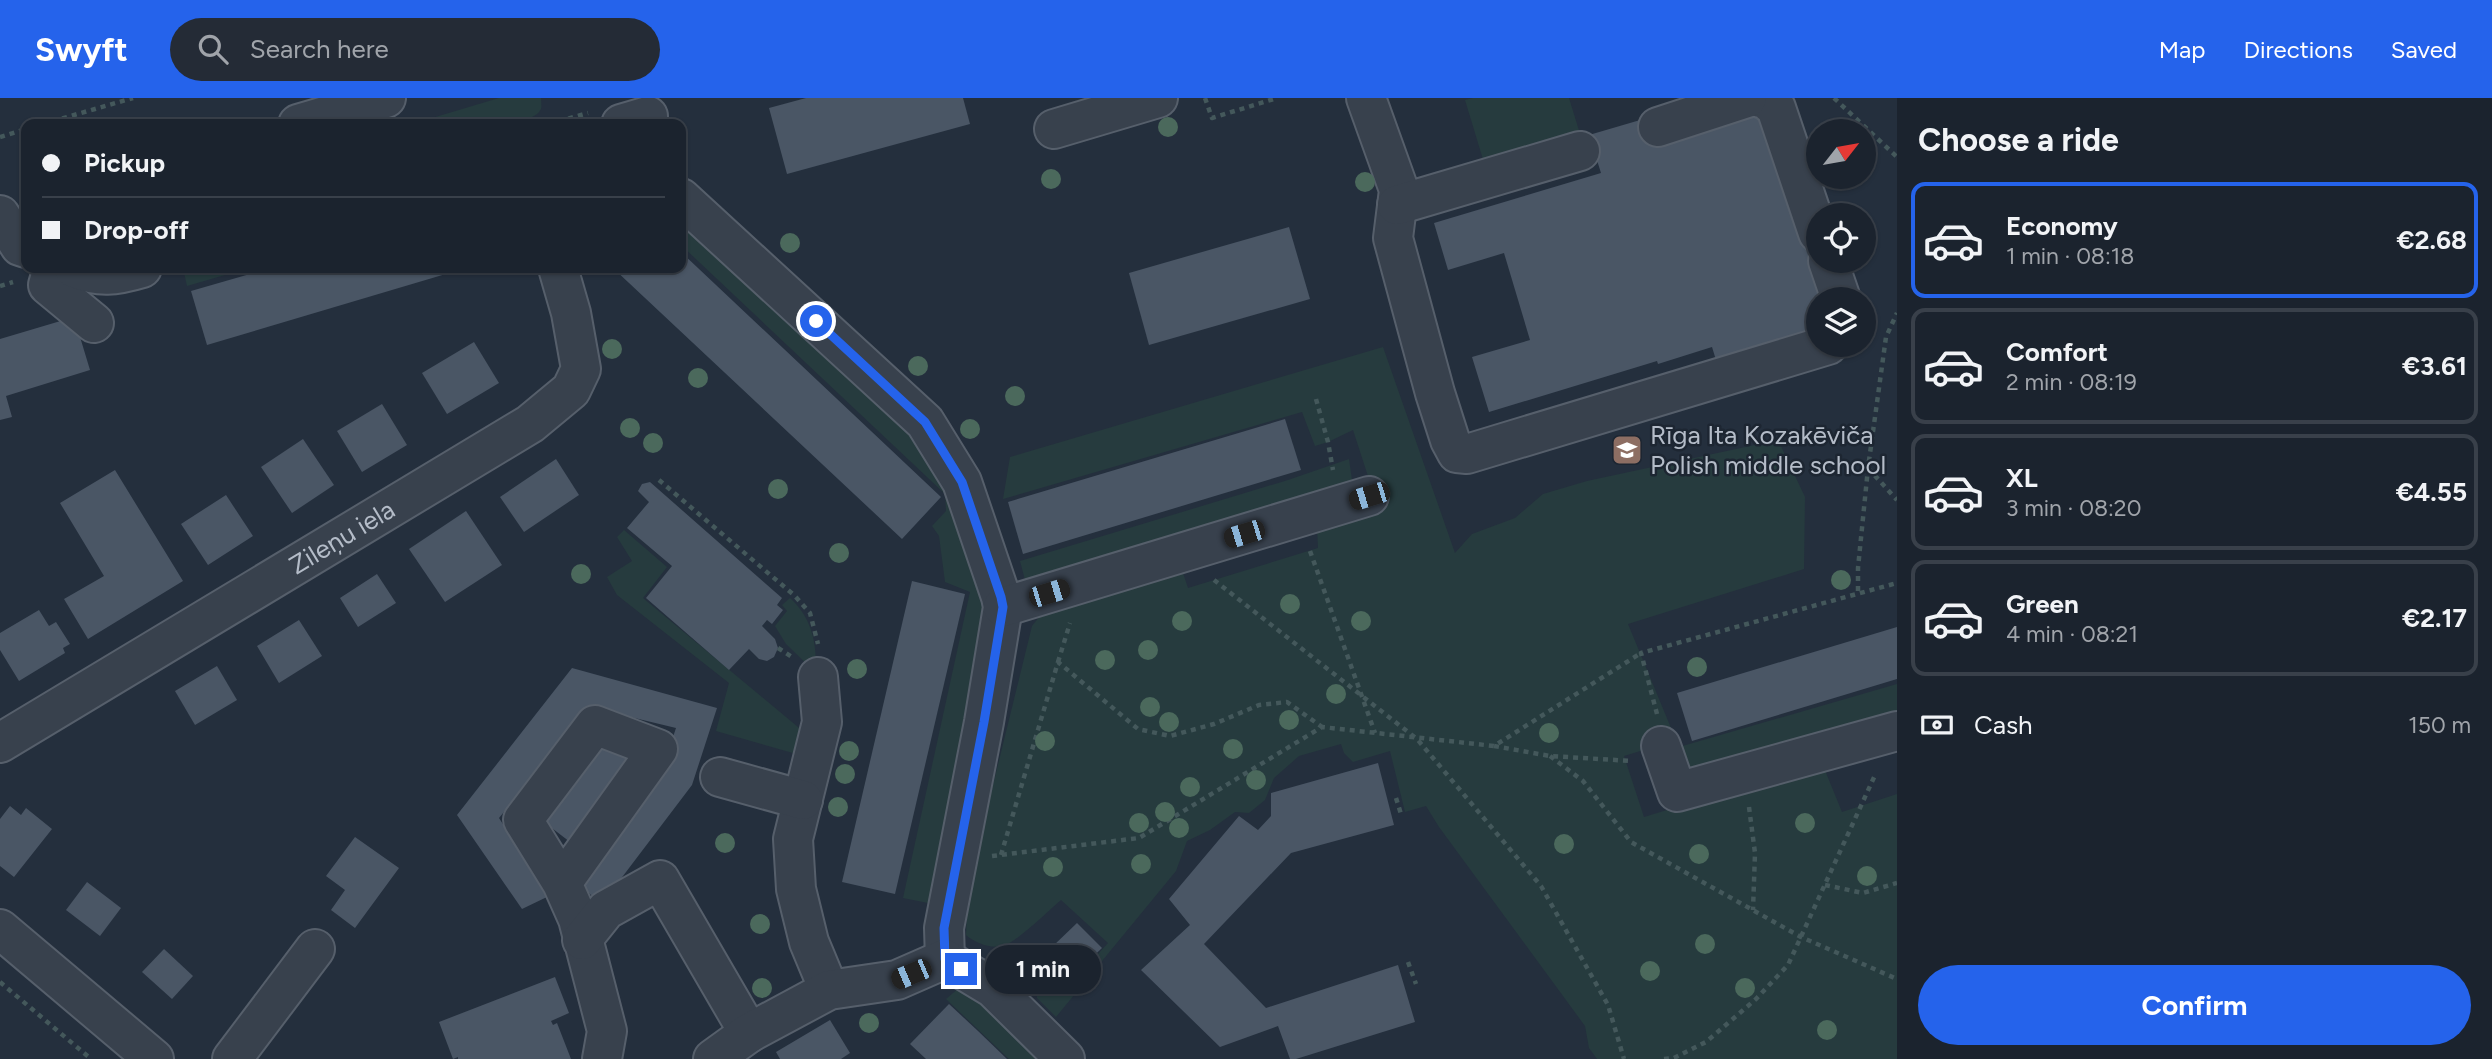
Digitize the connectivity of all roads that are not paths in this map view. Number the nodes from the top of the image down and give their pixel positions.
1 (386, 98) edge
2 (1158, 98) edge
3 (1366, 98) edge
4 (1747, 98) edge
5 (1760, 98) edge
6 (315, 119) edge
7 (1658, 127) dead end
8 (1054, 130) dead end
9 (1580, 152) dead end
10 (686, 203) edge
11 (1808, 203) edge
12 (1397, 205) junction
13 (21, 208) edge
14 (0, 214) edge
15 (21, 246) edge
16 (52, 273) edge
17 (86, 273) edge
18 (124, 273) edge
19 (559, 273) edge
20 (94, 323) dead end
21 (1806, 352) edge
22 (1369, 496) dead end
23 (1003, 607) junction
24 (805, 667) road end
25 (1896, 731) edge
26 (0, 743) edge
27 (1664, 755) road end
28 (720, 777) dead end
29 (803, 800) junction
30 (562, 883) dead end
31 (0, 929) edge
32 (582, 940) junction
33 (315, 949) dead end
34 (945, 959) junction
35 (829, 990) junction
36 (749, 1033) junction
37 (154, 1059) edge
38 (232, 1059) edge
39 (601, 1059) edge
40 (712, 1059) edge
41 (1065, 1059) edge

1 - 6 street
2 - 8 street
3 - 12 street
4 - 7 street
5 - 11 street
9 - 12 street
10 - 23 street
12 - 21 street
13 - 14 street
14 - 15 street
16 - 20 street
17 - 18 street
19 - 26 street, Zileņu iela
22 - 23 street
23 - 34 street
24 - 29 street
25 - 27 street
28 - 29 street
29 - 35 street
30 - 32 street
31 - 37 street
32 - 36 street
32 - 39 street
33 - 38 street
34 - 35 street
34 - 41 street
35 - 36 street
36 - 40 street

